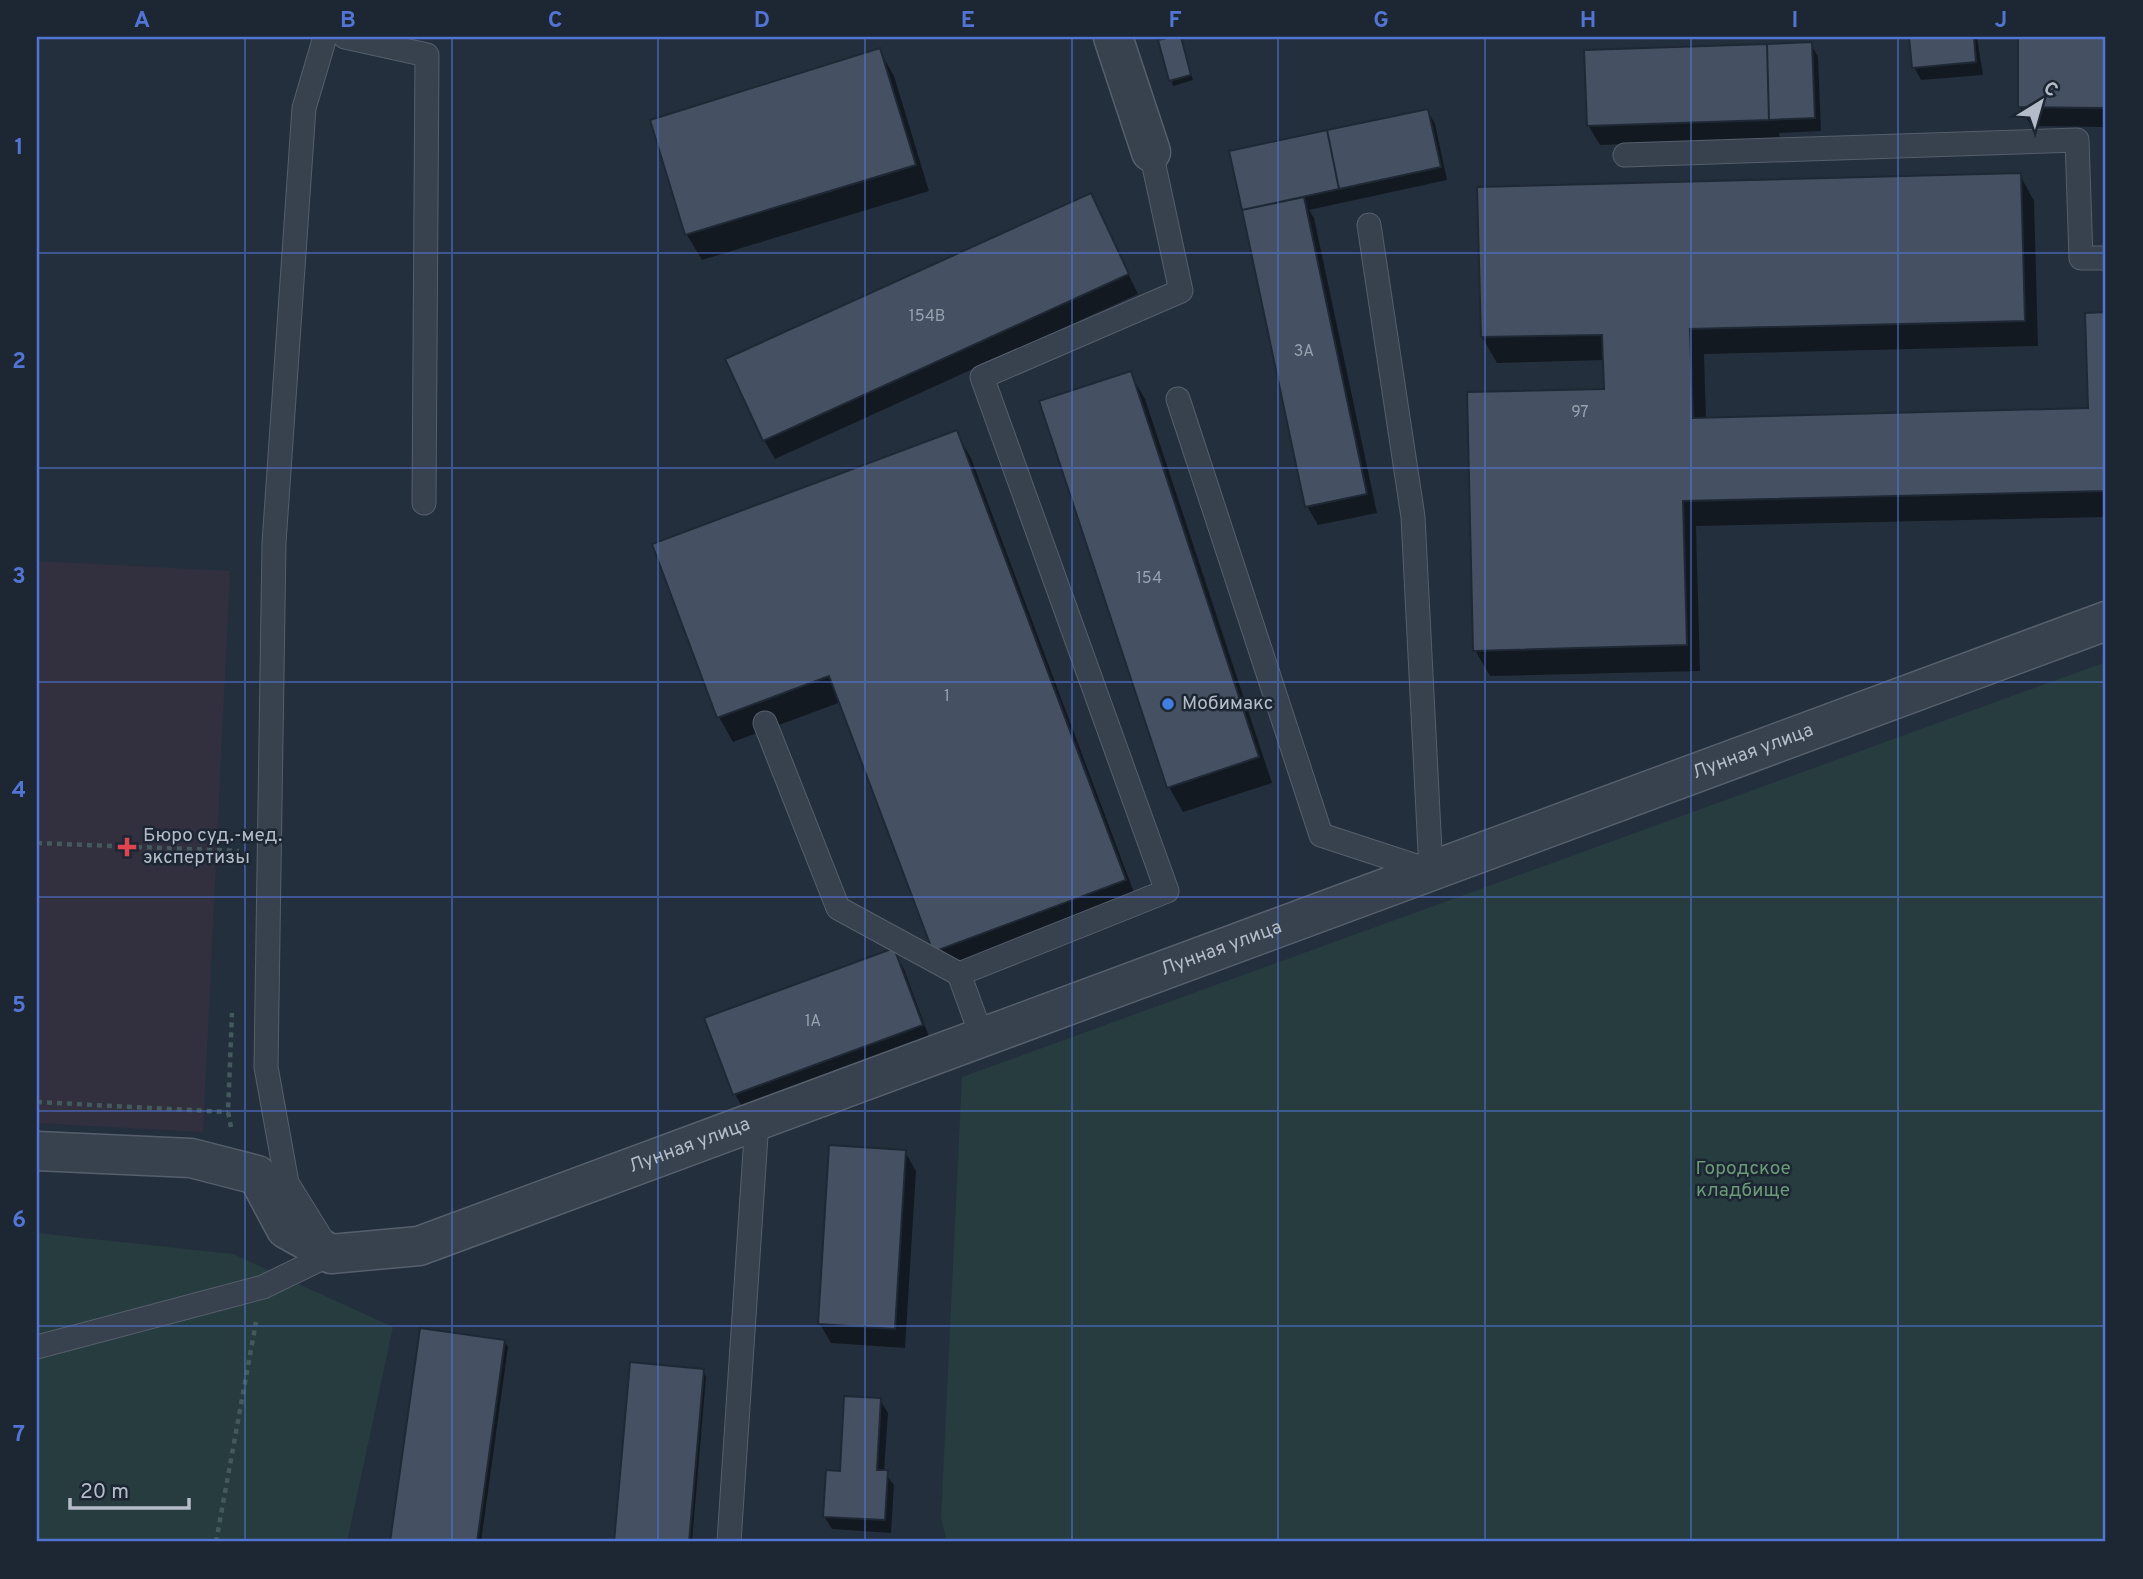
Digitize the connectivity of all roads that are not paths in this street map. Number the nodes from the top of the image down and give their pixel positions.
1 (325, 37) edge
2 (345, 37) edge
3 (1113, 37) edge
4 (1152, 152) joint
5 (1625, 155) dead end
6 (1368, 225) dead end
7 (2106, 258) edge
8 (1178, 399) dead end
9 (424, 503) dead end
10 (2106, 621) edge
11 (765, 723) dead end
12 (1431, 871) junction
13 (959, 974) junction
14 (982, 1038) junction
15 (757, 1121) junction
16 (37, 1151) edge
17 (331, 1254) junction
18 (37, 1347) edge
19 (729, 1542) edge

1 - 17 lane
2 - 9 lane
3 - 4 street
4 - 13 lane
5 - 7 lane
6 - 12 lane
8 - 12 lane
10 - 12 street, Лунная улица
11 - 13 lane
12 - 14 street, Лунная улица
13 - 14 lane
14 - 15 street, Лунная улица
15 - 17 street, Лунная улица
15 - 19 lane
16 - 17 street
17 - 18 lane

